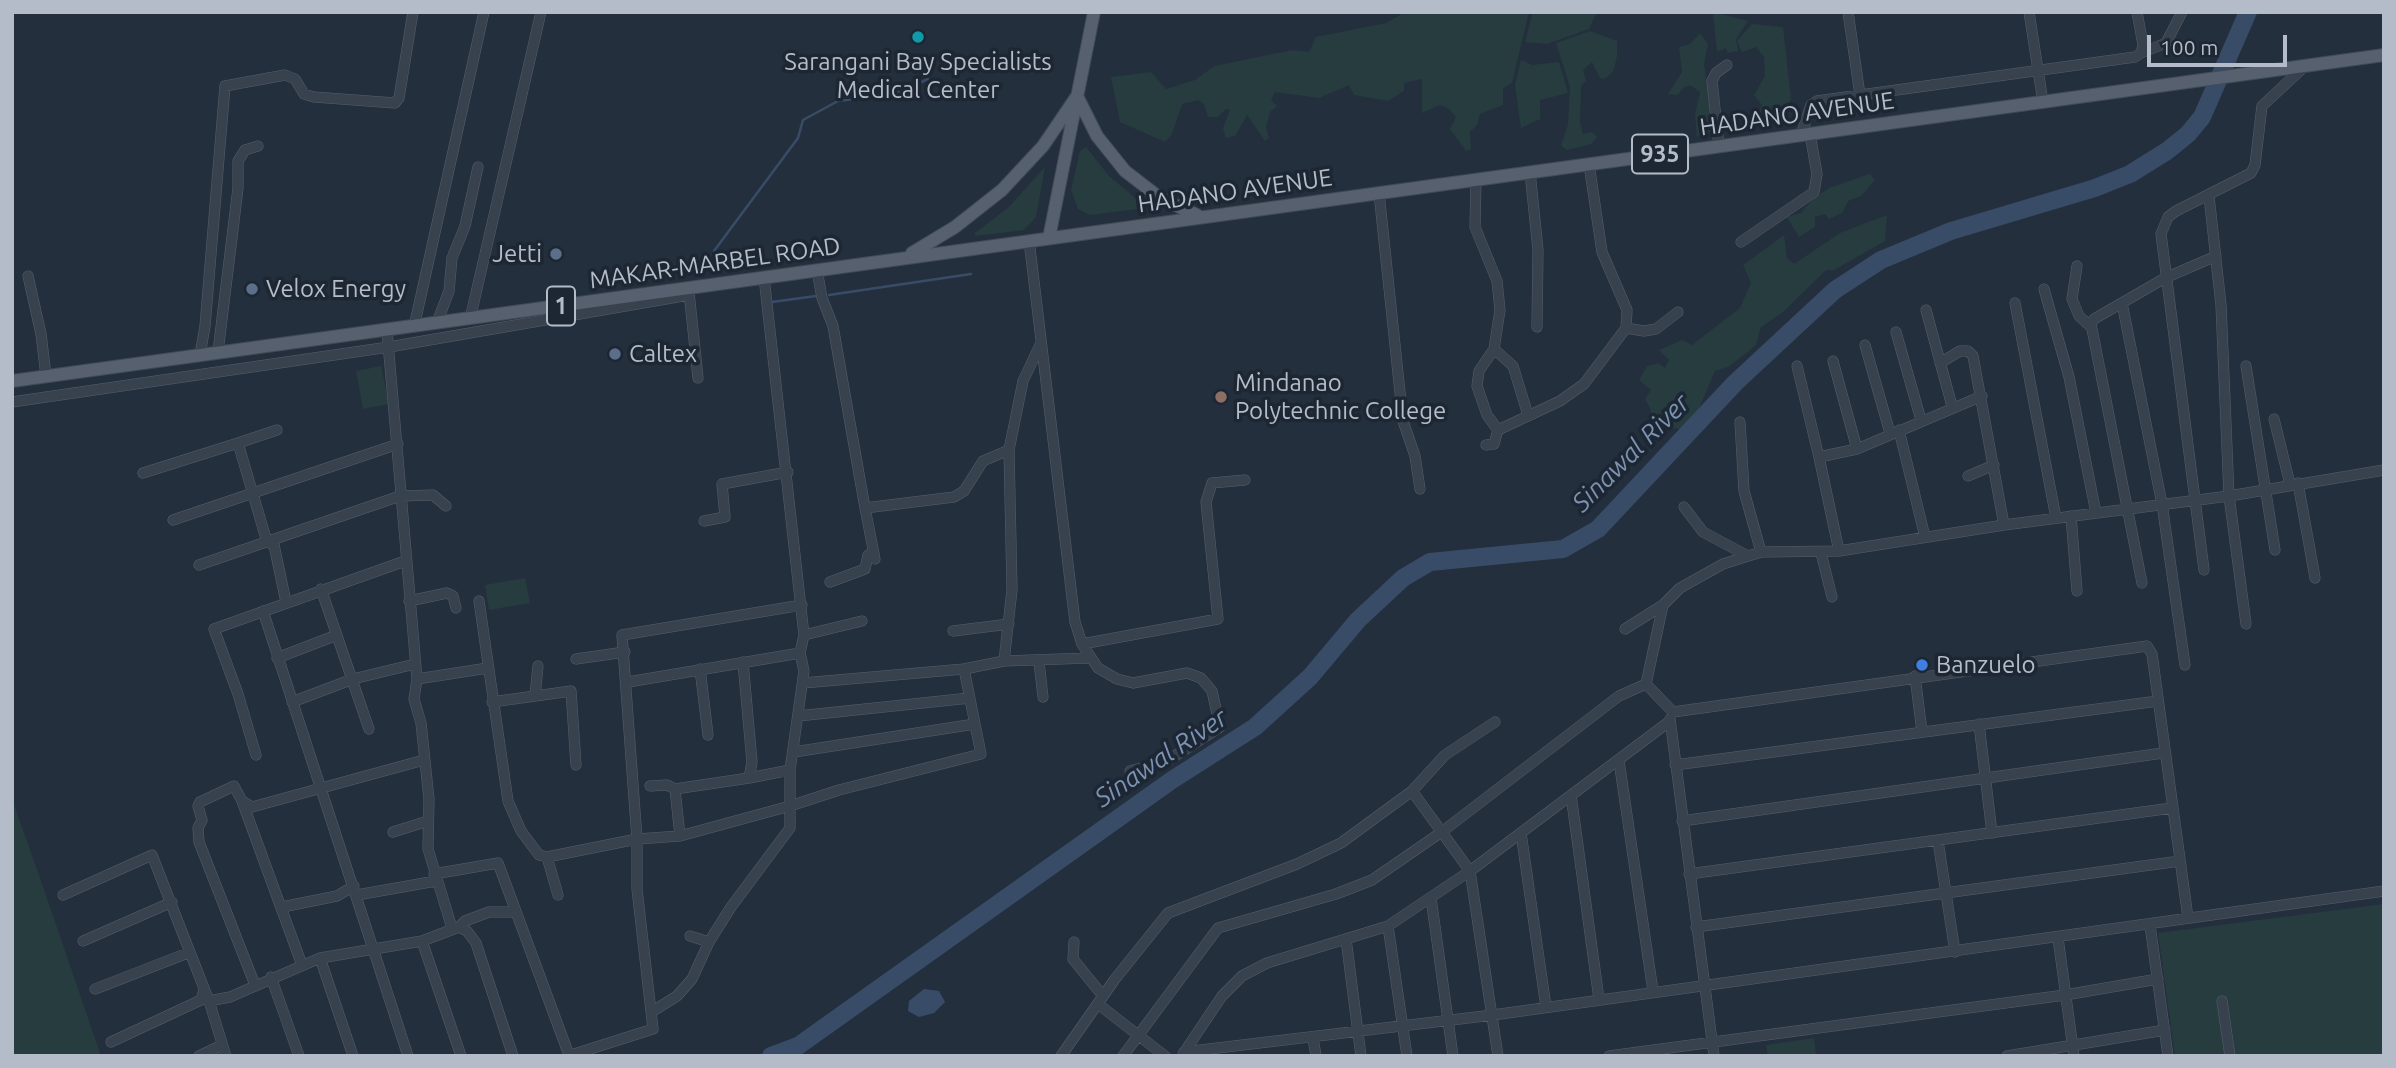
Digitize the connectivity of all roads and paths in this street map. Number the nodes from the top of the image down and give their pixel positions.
1 (412, 12) edge
2 (484, 12) edge
3 (541, 12) edge
4 (1094, 12) edge
5 (1848, 12) edge
6 (2029, 12) edge
7 (2137, 12) edge
8 (2182, 12) edge
9 (2141, 53) junction
10 (2384, 55) edge
11 (1727, 65) dead end
12 (2305, 66) junction
13 (2039, 70) junction
14 (1860, 95) junction
15 (1077, 96) junction
16 (2043, 102) junction
17 (1806, 134) junction
18 (258, 146) dead end
19 (1719, 146) junction
20 (1589, 164) junction
21 (478, 167) dead end
22 (1530, 172) junction
23 (1476, 180) junction
24 (1379, 193) junction
25 (2209, 196) junction
26 (1200, 217) junction
27 (1049, 238) junction
28 (1029, 240) junction
29 (1741, 242) dead end
30 (2217, 256) junction
31 (903, 258) junction
32 (2077, 266) dead end
33 (817, 270) junction
34 (28, 276) dead end
35 (764, 277) junction
36 (2165, 278) junction
37 (2044, 289) dead end
38 (689, 292) junction
39 (2015, 303) dead end
40 (2122, 303) junction
41 (1927, 310) dead end
42 (1678, 312) dead end
43 (470, 319) junction
44 (432, 324) junction
45 (414, 327) junction
46 (1537, 327) dead end
47 (2091, 327) junction
48 (1626, 328) junction
49 (387, 331) junction
50 (1896, 332) dead end
51 (1042, 343) junction
52 (1865, 345) dead end
53 (389, 347) junction
54 (1494, 349) junction
55 (218, 352) junction
56 (200, 355) junction
57 (1833, 361) dead end
58 (1940, 363) junction
59 (1797, 366) dead end
60 (2246, 366) dead end
61 (46, 376) junction
62 (698, 378) dead end
63 (12, 381) edge
64 (1982, 396) junction
65 (12, 402) edge
66 (1952, 406) junction
67 (1528, 415) junction
68 (2274, 419) dead end
69 (1921, 420) junction
70 (1740, 422) dead end
71 (276, 430) dead end
72 (1498, 430) junction
73 (1895, 432) junction
74 (238, 443) junction
75 (398, 444) junction
76 (1486, 445) dead end
77 (1857, 449) junction
78 (1009, 450) junction
79 (1819, 457) junction
80 (1994, 466) junction
81 (2384, 470) edge
82 (143, 472) dead end
83 (788, 472) junction
84 (1968, 476) dead end
85 (1245, 480) dead end
86 (2294, 484) junction
87 (1420, 489) dead end
88 (2264, 489) junction
89 (252, 492) junction
90 (400, 496) junction
91 (2229, 496) junction
92 (2195, 500) junction
93 (2162, 504) junction
94 (446, 506) dead end
95 (865, 508) junction
96 (1684, 508) dead end
97 (2128, 510) junction
98 (2096, 513) junction
99 (2071, 516) junction
100 (2056, 518) junction
101 (173, 520) dead end
102 (704, 521) dead end
103 (2004, 525) junction
104 (1925, 537) junction
105 (267, 542) junction
106 (2275, 550) dead end
107 (1839, 551) junction
108 (1760, 552) junction
109 (1821, 553) junction
110 (1748, 555) junction
111 (405, 561) junction
112 (199, 565) dead end
113 (2204, 570) dead end
114 (2315, 578) dead end
115 (830, 582) dead end
116 (2142, 583) dead end
117 (321, 589) junction
118 (2077, 591) dead end
119 (1832, 597) dead end
120 (409, 601) junction
121 (479, 601) dead end
122 (285, 602) junction
123 (803, 605) junction
124 (1663, 605) junction
125 (456, 608) dead end
126 (262, 611) junction
127 (862, 621) dead end
128 (1009, 624) junction
129 (2246, 624) dead end
130 (1625, 629) dead end
131 (953, 631) dead end
132 (337, 635) junction
133 (804, 635) junction
134 (1082, 644) junction
135 (625, 652) junction
136 (800, 653) junction
137 (277, 658) junction
138 (1089, 658) junction
139 (576, 659) dead end
140 (1004, 661) junction
141 (743, 662) junction
142 (1039, 662) junction
143 (415, 664) junction
144 (538, 666) dead end
145 (2185, 666) dead end
146 (488, 668) junction
147 (700, 669) junction
148 (964, 669) junction
149 (1915, 676) junction
150 (353, 679) junction
151 (417, 679) junction
152 (628, 682) junction
153 (803, 683) junction
154 (1646, 684) junction
155 (535, 696) junction
156 (1043, 697) dead end
157 (970, 698) junction
158 (2158, 701) junction
159 (292, 702) junction
160 (492, 702) junction
161 (798, 716) junction
162 (1671, 716) junction
163 (1495, 722) dead end
164 (975, 724) junction
165 (1979, 724) junction
166 (369, 729) dead end
167 (1922, 732) junction
168 (708, 734) dead end
169 (794, 752) junction
170 (2164, 753) junction
171 (256, 755) dead end
172 (424, 760) junction
173 (1619, 761) junction
174 (576, 765) dead end
175 (1675, 765) junction
176 (790, 770) junction
177 (1130, 771) dead end
178 (749, 778) junction
179 (1985, 778) junction
180 (650, 786) dead end
181 (320, 789) junction
182 (675, 789) junction
183 (1412, 791) junction
184 (1571, 795) junction
185 (242, 802) junction
186 (790, 806) junction
187 (2172, 808) junction
188 (428, 821) junction
189 (1682, 821) junction
190 (1443, 831) junction
191 (393, 832) dead end
192 (1521, 833) junction
193 (1992, 833) junction
194 (680, 836) junction
195 (637, 839) junction
196 (1938, 841) junction
197 (547, 857) junction
198 (2180, 861) junction
199 (1470, 871) junction
200 (1689, 874) junction
201 (435, 878) junction
202 (356, 890) junction
203 (2384, 891) edge
204 (1945, 892) junction
205 (63, 895) dead end
206 (558, 895) dead end
207 (1431, 898) junction
208 (172, 902) junction
209 (282, 907) junction
210 (516, 912) junction
211 (2188, 918) junction
212 (2150, 925) junction
213 (1388, 926) junction
214 (1696, 927) junction
215 (455, 928) junction
216 (690, 936) dead end
217 (2058, 938) junction
218 (1346, 939) junction
219 (83, 941) dead end
220 (422, 941) junction
221 (709, 942) junction
222 (1074, 942) dead end
223 (372, 951) junction
224 (190, 952) junction
225 (1955, 952) junction
226 (320, 958) junction
227 (302, 965) junction
228 (271, 978) junction
229 (2158, 979) junction
230 (1706, 984) junction
231 (255, 985) junction
232 (95, 989) dead end
233 (204, 990) junction
234 (1653, 991) junction
235 (2064, 995) junction
236 (1599, 999) junction
237 (1101, 1000) junction
238 (209, 1001) junction
239 (2221, 1001) dead end
240 (1546, 1007) junction
241 (653, 1011) junction
242 (1493, 1015) junction
243 (1449, 1021) junction
244 (1403, 1027) junction
245 (2165, 1031) junction
246 (1358, 1032) junction
247 (1138, 1036) junction
248 (1313, 1038) junction
249 (111, 1042) dead end
250 (1712, 1042) junction
251 (1269, 1044) junction
252 (222, 1045) junction
253 (2073, 1051) edge
254 (1226, 1052) edge
255 (1183, 1054) edge
256 (199, 1056) edge
257 (226, 1056) edge
258 (299, 1056) edge
259 (353, 1056) edge
260 (408, 1056) edge
261 (461, 1056) edge
262 (513, 1056) edge
263 (568, 1056) edge
264 (1061, 1056) edge
265 (1123, 1056) edge
266 (1165, 1056) edge
267 (1271, 1056) edge
268 (1316, 1056) edge
269 (1362, 1056) edge
270 (1406, 1056) edge
271 (1453, 1056) edge
272 (1498, 1056) edge
273 (1609, 1056) edge
274 (1714, 1056) edge
275 (2007, 1056) edge
276 (2168, 1056) edge
277 (2230, 1056) edge

1 - 56 street
2 - 45 street
3 - 43 street
4 - 15 main road
5 - 14 street
6 - 13 street
7 - 9 street
8 - 9 street
9 - 13 street
10 - 12 main road, HADANO AVENUE / 935
11 - 19 street
12 - 16 main road, HADANO AVENUE / 935
12 - 25 street
13 - 14 street
13 - 16 street
14 - 17 street
15 - 26 main road
15 - 27 main road
15 - 31 main road
16 - 17 main road, HADANO AVENUE / 935
17 - 19 main road, HADANO AVENUE / 935
17 - 29 street
18 - 55 street
19 - 20 main road, HADANO AVENUE / 935
20 - 22 main road, HADANO AVENUE / 935
20 - 48 street
21 - 44 street
22 - 23 main road, HADANO AVENUE / 935
22 - 46 street
23 - 24 main road, HADANO AVENUE / 935
23 - 54 street
24 - 26 main road, HADANO AVENUE / 935
24 - 87 street
25 - 30 street
25 - 36 street
26 - 27 main road, HADANO AVENUE / 935
27 - 28 main road, MAKAR-MARBEL ROAD / 1
28 - 31 main road, MAKAR-MARBEL ROAD / 1
28 - 51 street
30 - 36 street
30 - 91 street
31 - 33 main road, MAKAR-MARBEL ROAD / 1
32 - 47 street
33 - 35 main road, MAKAR-MARBEL ROAD / 1
33 - 95 street
34 - 61 street
35 - 38 main road, MAKAR-MARBEL ROAD / 1
35 - 83 street
36 - 40 street
36 - 92 street
37 - 98 street
38 - 43 main road, MAKAR-MARBEL ROAD / 1
38 - 53 street
38 - 62 street
39 - 100 street
40 - 47 street
40 - 93 street
41 - 58 street
42 - 48 street
43 - 44 main road, MAKAR-MARBEL ROAD / 1
44 - 45 main road, MAKAR-MARBEL ROAD / 1
45 - 49 main road, MAKAR-MARBEL ROAD / 1
47 - 97 street
48 - 67 street
49 - 53 street
49 - 55 main road, MAKAR-MARBEL ROAD / 1
50 - 69 street
51 - 78 street
51 - 134 street
52 - 73 street
53 - 65 street
53 - 75 street
54 - 67 street
54 - 72 street
55 - 56 main road, MAKAR-MARBEL ROAD / 1
56 - 61 main road, MAKAR-MARBEL ROAD / 1
57 - 77 street
58 - 64 street
58 - 66 street
59 - 79 street
60 - 88 street
61 - 63 main road, MAKAR-MARBEL ROAD / 1
64 - 66 street
64 - 80 street
66 - 69 street
67 - 72 street
68 - 86 street
69 - 73 street
70 - 108 street
71 - 74 street
72 - 76 street
73 - 77 street
73 - 104 street
74 - 82 street
74 - 89 street
75 - 89 street
75 - 90 street
77 - 79 street
78 - 95 street
78 - 128 street
79 - 107 street
80 - 84 street
80 - 103 street
81 - 86 street
83 - 102 street
83 - 123 street
85 - 134 street
86 - 88 street
86 - 114 street
88 - 91 street
88 - 106 street
89 - 101 street
89 - 105 street
90 - 94 street
90 - 105 street
90 - 111 street
91 - 92 street
91 - 129 street
92 - 93 street
92 - 113 street
93 - 97 street
93 - 145 street
95 - 115 street
96 - 110 street
97 - 98 street
97 - 116 street
98 - 99 street
99 - 100 street
99 - 118 street
100 - 103 street
103 - 104 street
104 - 107 street
105 - 112 street
105 - 122 street
107 - 109 street
108 - 109 street
108 - 110 street
109 - 119 street
110 - 124 street
111 - 117 street
111 - 120 street
117 - 122 street
117 - 132 street
120 - 125 street
120 - 143 street
121 - 146 street
122 - 126 street
123 - 133 street
123 - 135 street
124 - 130 street
124 - 154 street
126 - 137 street
126 - 171 street
127 - 133 street
128 - 131 street
128 - 140 street
132 - 137 street
132 - 150 street
133 - 136 street
134 - 138 street
135 - 139 street
135 - 152 street
136 - 141 street
136 - 153 street
137 - 159 street
138 - 142 street
138 - 177 street
140 - 142 street
140 - 148 street
141 - 147 street
141 - 178 street
142 - 156 street
143 - 150 street
143 - 151 street
144 - 155 street
146 - 151 street
146 - 160 street
147 - 152 street
147 - 168 street
148 - 153 street
148 - 157 street
149 - 158 street
149 - 162 street
149 - 167 street
150 - 159 street
150 - 166 street
151 - 172 street
152 - 195 street
153 - 161 street
154 - 162 street
154 - 190 street
155 - 160 street
155 - 174 street
157 - 161 street
157 - 164 street
158 - 165 street
158 - 170 street
159 - 181 street
160 - 197 street
161 - 169 street
162 - 173 street
162 - 175 street
163 - 183 street
164 - 169 street
164 - 186 street
165 - 167 street
165 - 179 street
167 - 175 street
169 - 176 street
170 - 179 street
170 - 187 street
172 - 181 street
172 - 188 street
173 - 184 street
173 - 234 street
175 - 189 street
176 - 178 street
176 - 186 street
178 - 182 street
179 - 189 street
179 - 193 street
180 - 182 street
181 - 185 street
181 - 202 street
182 - 194 street
183 - 190 street
183 - 237 street
184 - 192 street
184 - 236 street
185 - 209 street
185 - 231 street
186 - 194 street
186 - 221 street
187 - 193 street
187 - 198 street
188 - 191 street
188 - 201 street
189 - 200 street
190 - 199 street
190 - 247 street
192 - 199 street
192 - 240 street
193 - 196 street
194 - 195 street
195 - 197 street
195 - 241 street
196 - 200 street
196 - 204 street
197 - 206 street
198 - 204 street
198 - 211 street
199 - 207 street
199 - 242 street
200 - 214 street
201 - 202 street
201 - 210 street
201 - 215 street
202 - 209 street
202 - 223 street
203 - 211 street
204 - 214 street
204 - 225 street
205 - 208 street
207 - 213 street
207 - 243 street
208 - 219 street
208 - 224 street
209 - 227 street
210 - 215 street
210 - 263 street
211 - 212 street
212 - 217 street
212 - 229 street
213 - 218 street
213 - 244 street
214 - 230 street
215 - 220 street
215 - 262 street
216 - 221 street
217 - 225 street
217 - 235 street
218 - 246 street
218 - 255 street
220 - 223 street
220 - 261 street
221 - 241 street
222 - 237 street
223 - 226 street
223 - 260 street
224 - 232 street
224 - 233 street
225 - 230 street
226 - 227 street
226 - 259 street
227 - 228 street
228 - 231 street
228 - 258 street
229 - 235 street
229 - 245 street
230 - 234 street
230 - 250 street
231 - 238 street
233 - 238 street
233 - 249 street
234 - 236 street
235 - 250 street
235 - 253 street
236 - 240 street
237 - 247 street
237 - 264 street
238 - 252 street
239 - 277 street
240 - 242 street
241 - 263 street
242 - 243 street
242 - 272 street
243 - 244 street
243 - 271 street
244 - 246 street
244 - 270 street
245 - 253 street
245 - 276 street
246 - 248 street
246 - 269 street
247 - 265 street
247 - 266 street
248 - 251 street
248 - 268 street
250 - 273 street
250 - 274 street
251 - 254 street
251 - 267 street
252 - 256 street
252 - 257 street
253 - 275 street
254 - 255 street

